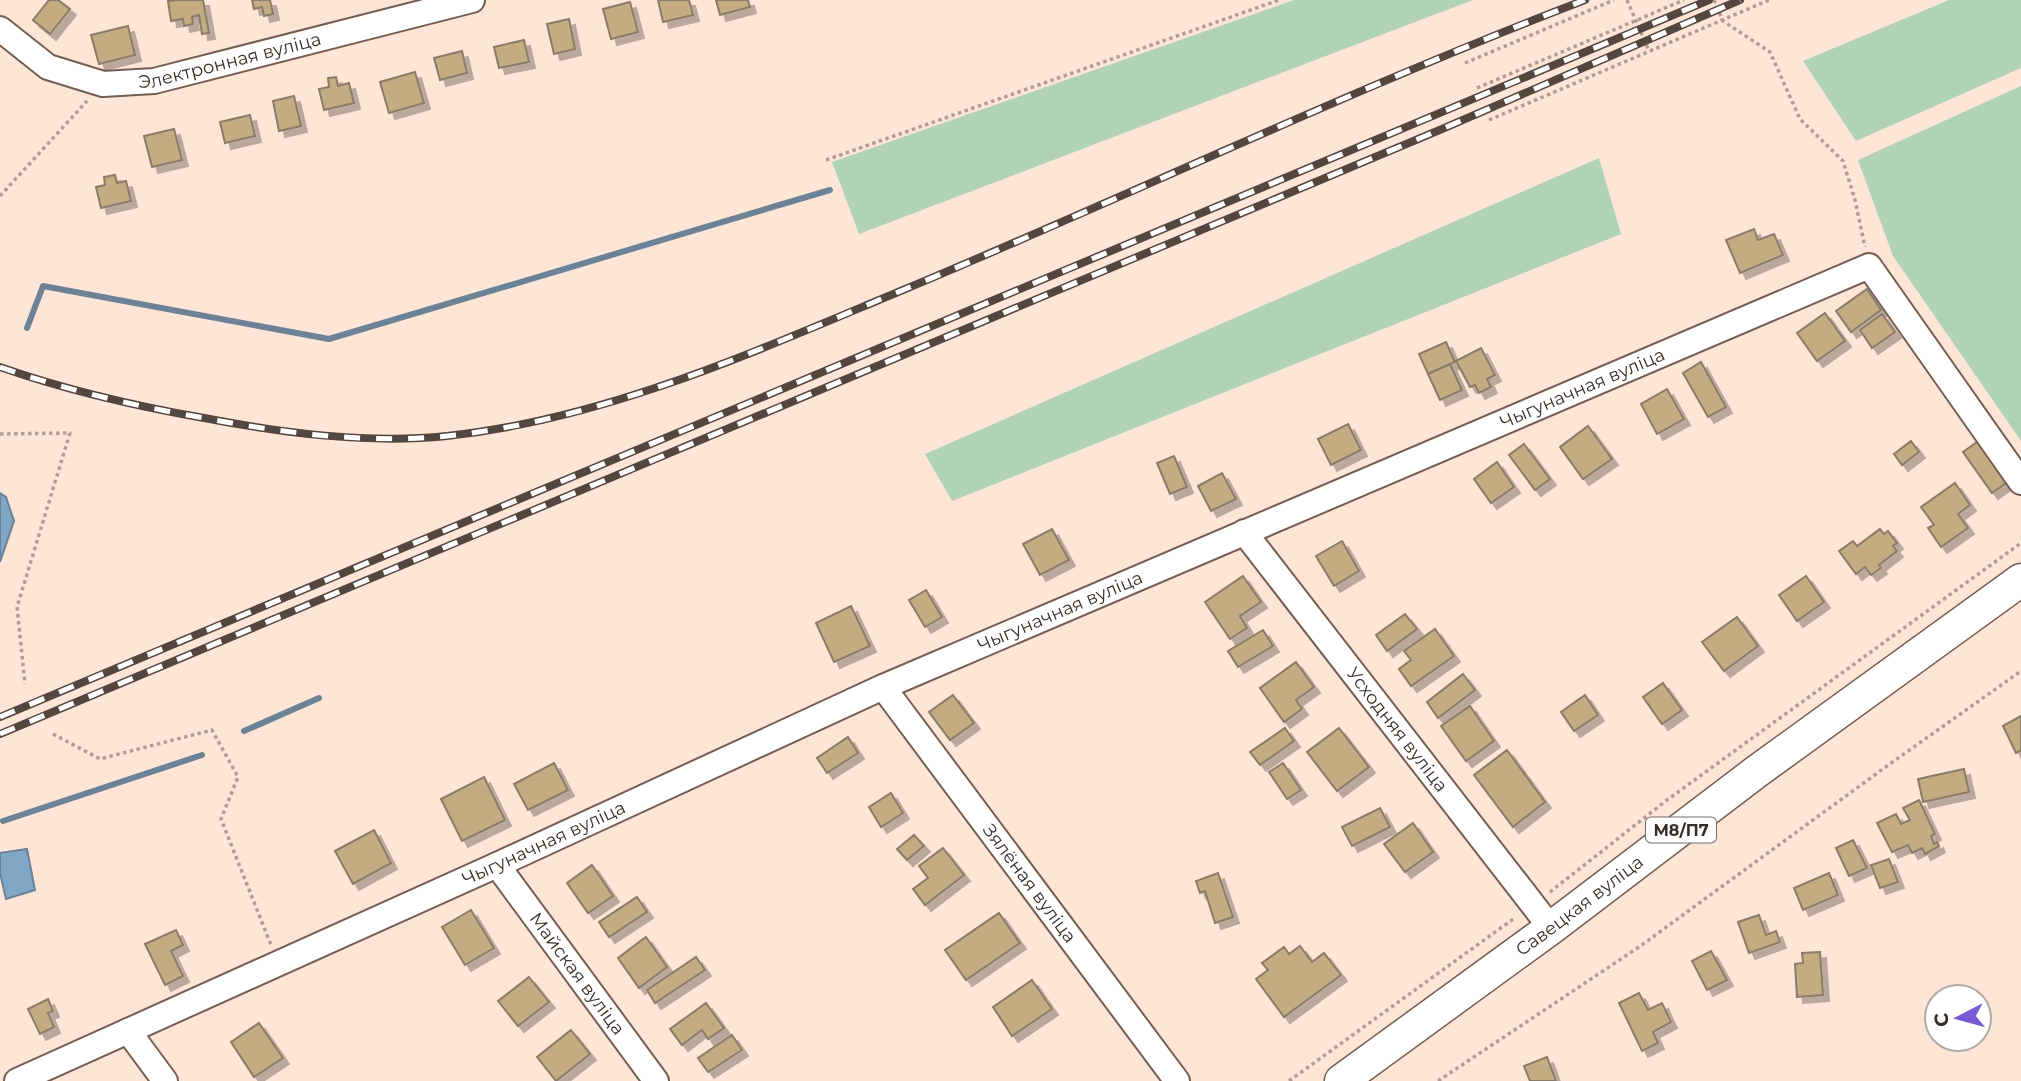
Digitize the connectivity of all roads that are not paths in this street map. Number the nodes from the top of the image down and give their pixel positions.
1 (472, 0) edge
2 (0, 29) edge
3 (2021, 482) edge
4 (1244, 531) junction
5 (2021, 580) edge
6 (883, 687) junction
7 (497, 865) junction
8 (1542, 917) junction
9 (128, 1031) junction
10 (17, 1081) edge
11 (166, 1081) edge
12 (656, 1081) edge
13 (1177, 1081) edge
14 (1341, 1081) edge

1 - 2 street, Электронная вуліца
3 - 4 street, Чыгуначная вуліца
4 - 6 street, Чыгуначная вуліца
4 - 8 street, Усходняя вуліца
5 - 8 main road, Савецкая вуліца / М8/П7
6 - 7 street, Чыгуначная вуліца
6 - 13 street, Зялёная вуліца
7 - 9 street, Чыгуначная вуліца
7 - 12 street, Майская вуліца
8 - 14 main road, Савецкая вуліца / М8/П7
9 - 10 street, Чыгуначная вуліца
9 - 11 street

